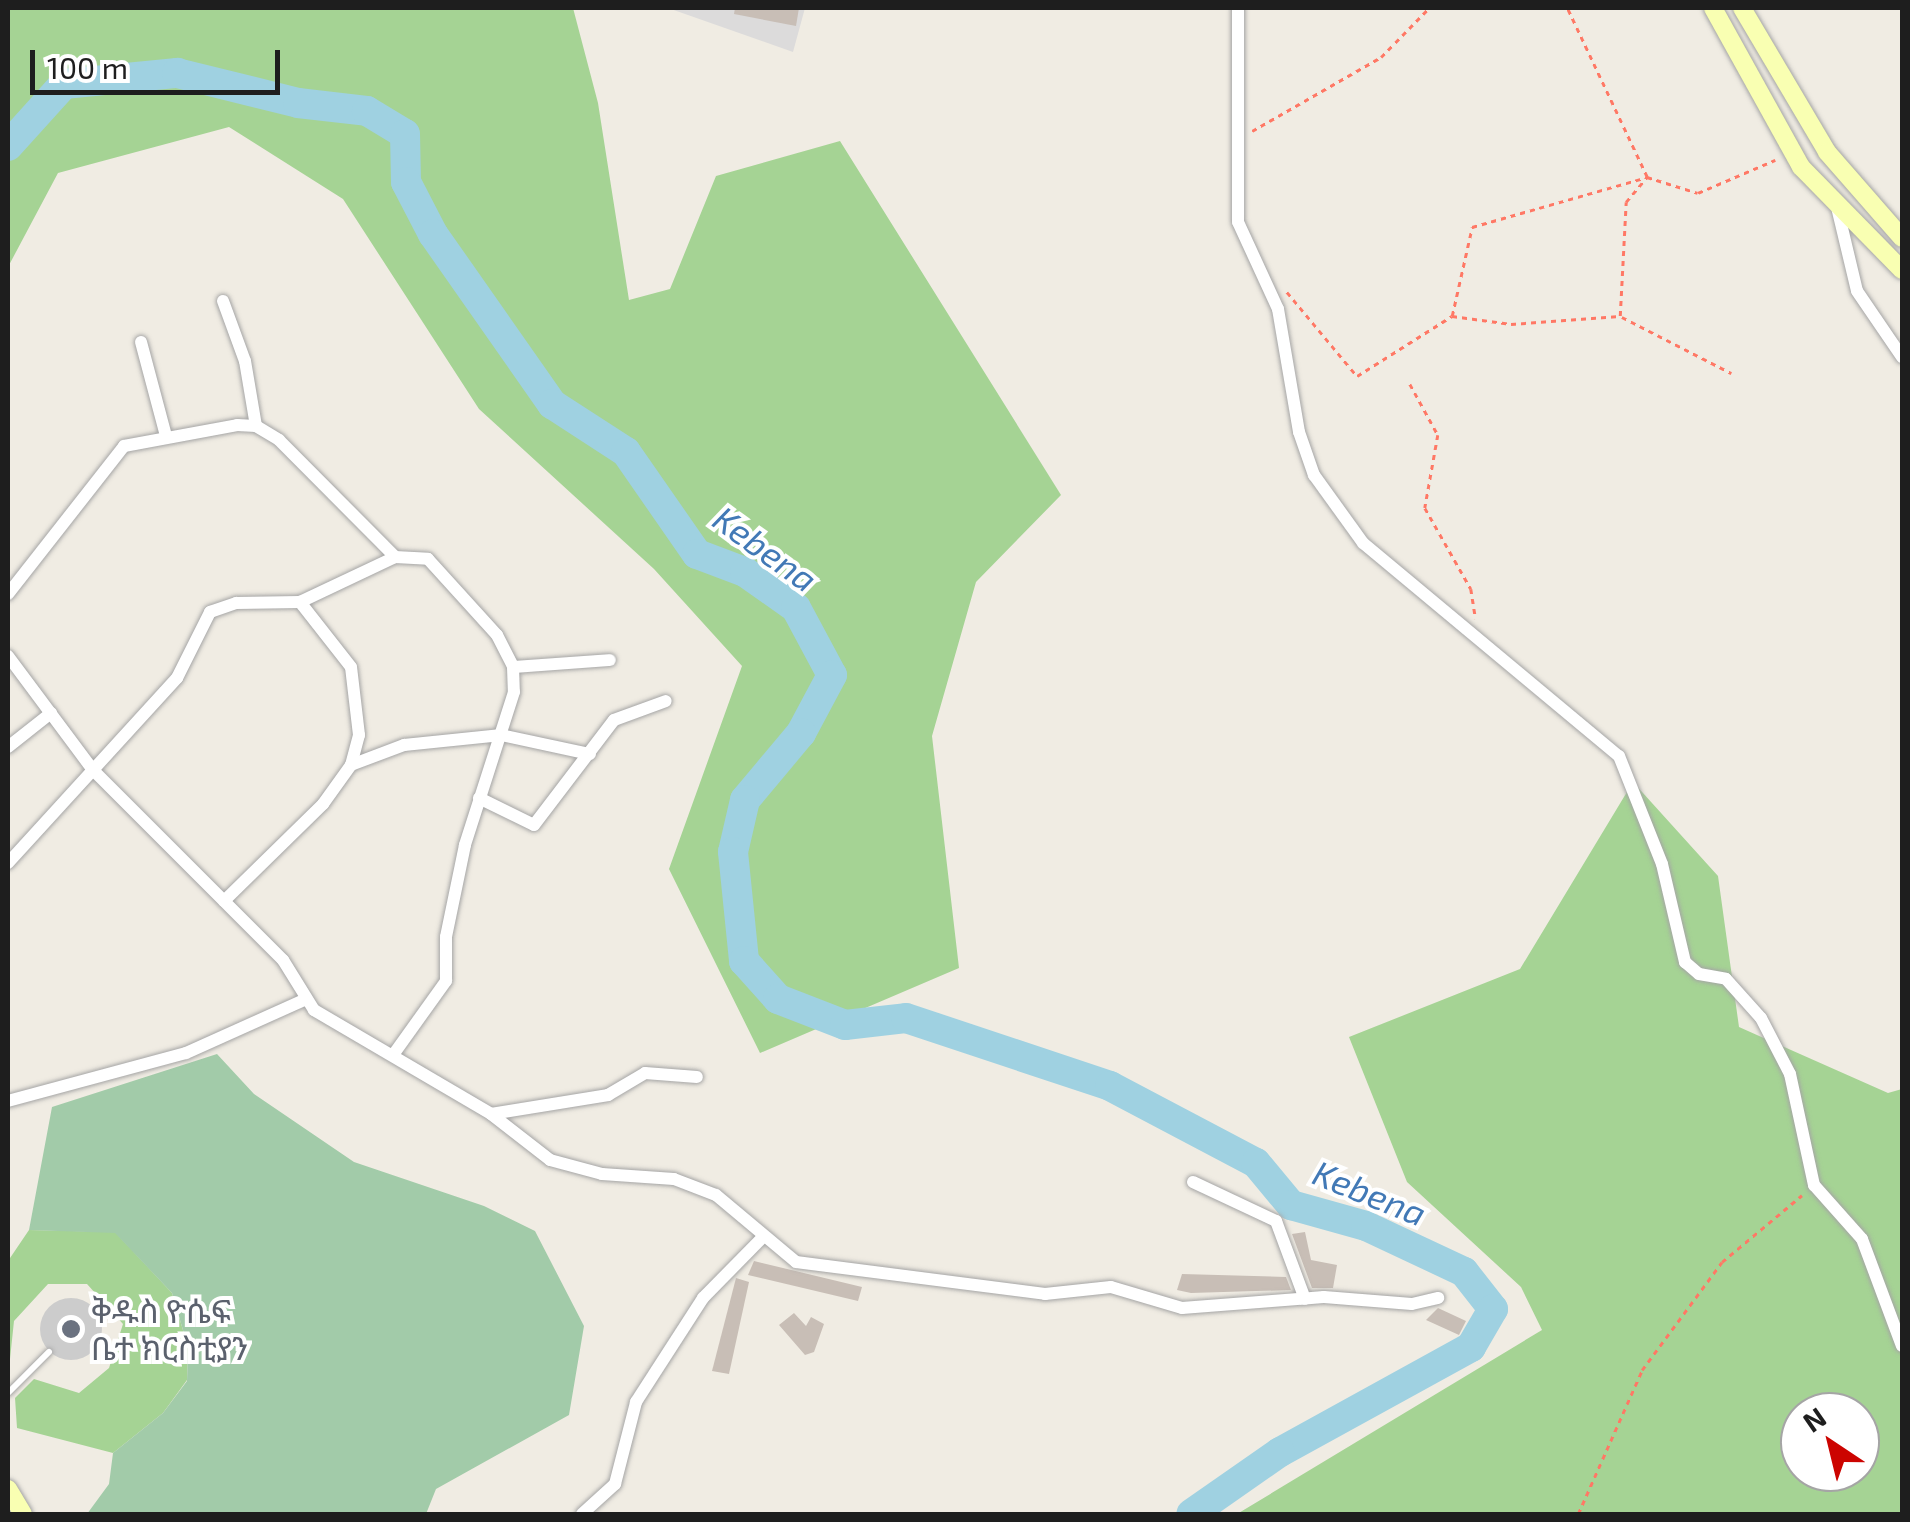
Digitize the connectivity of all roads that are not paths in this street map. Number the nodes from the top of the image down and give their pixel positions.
1 (1238, 8) edge
2 (1712, 8) edge
3 (1742, 8) edge
4 (1837, 207) junction
5 (1902, 238) edge
6 (1902, 270) edge
7 (223, 301) dead end
8 (141, 342) dead end
9 (1902, 357) edge
10 (256, 426) junction
11 (166, 436) junction
12 (395, 556) junction
13 (8, 594) edge
14 (300, 602) junction
15 (8, 656) edge
16 (610, 660) dead end
17 (512, 667) junction
18 (666, 700) dead end
19 (52, 714) junction
20 (501, 735) junction
21 (8, 747) edge
22 (590, 754) junction
23 (352, 765) junction
24 (93, 770) junction
25 (479, 798) junction
26 (8, 863) edge
27 (224, 902) junction
28 (306, 999) junction
29 (393, 1055) junction
30 (697, 1078) dead end
31 (8, 1101) edge
32 (491, 1114) junction
33 (1193, 1182) dead end
34 (763, 1237) junction
35 (1438, 1298) dead end
36 (1305, 1299) junction
37 (1902, 1346) edge
38 (48, 1352) dead end
39 (8, 1393) edge
40 (8, 1490) edge
41 (23, 1514) edge
42 (582, 1514) edge

1 - 37 street
2 - 4 main road
3 - 5 main road
4 - 6 main road
4 - 9 street
7 - 10 street
8 - 11 street
10 - 11 street
10 - 12 street
11 - 13 street
12 - 14 street
12 - 17 street
14 - 23 street
14 - 24 street
15 - 19 street
16 - 17 street
17 - 20 street
18 - 22 street
19 - 21 street
19 - 24 street
20 - 22 street
20 - 23 street
20 - 25 street
22 - 25 street
23 - 27 street
24 - 26 street
24 - 27 street
25 - 29 street
27 - 28 street
28 - 29 street
28 - 31 street
29 - 32 street
30 - 32 street
32 - 34 street
33 - 36 street
34 - 36 street
34 - 42 street
35 - 36 street
38 - 39 lane
40 - 41 main road

